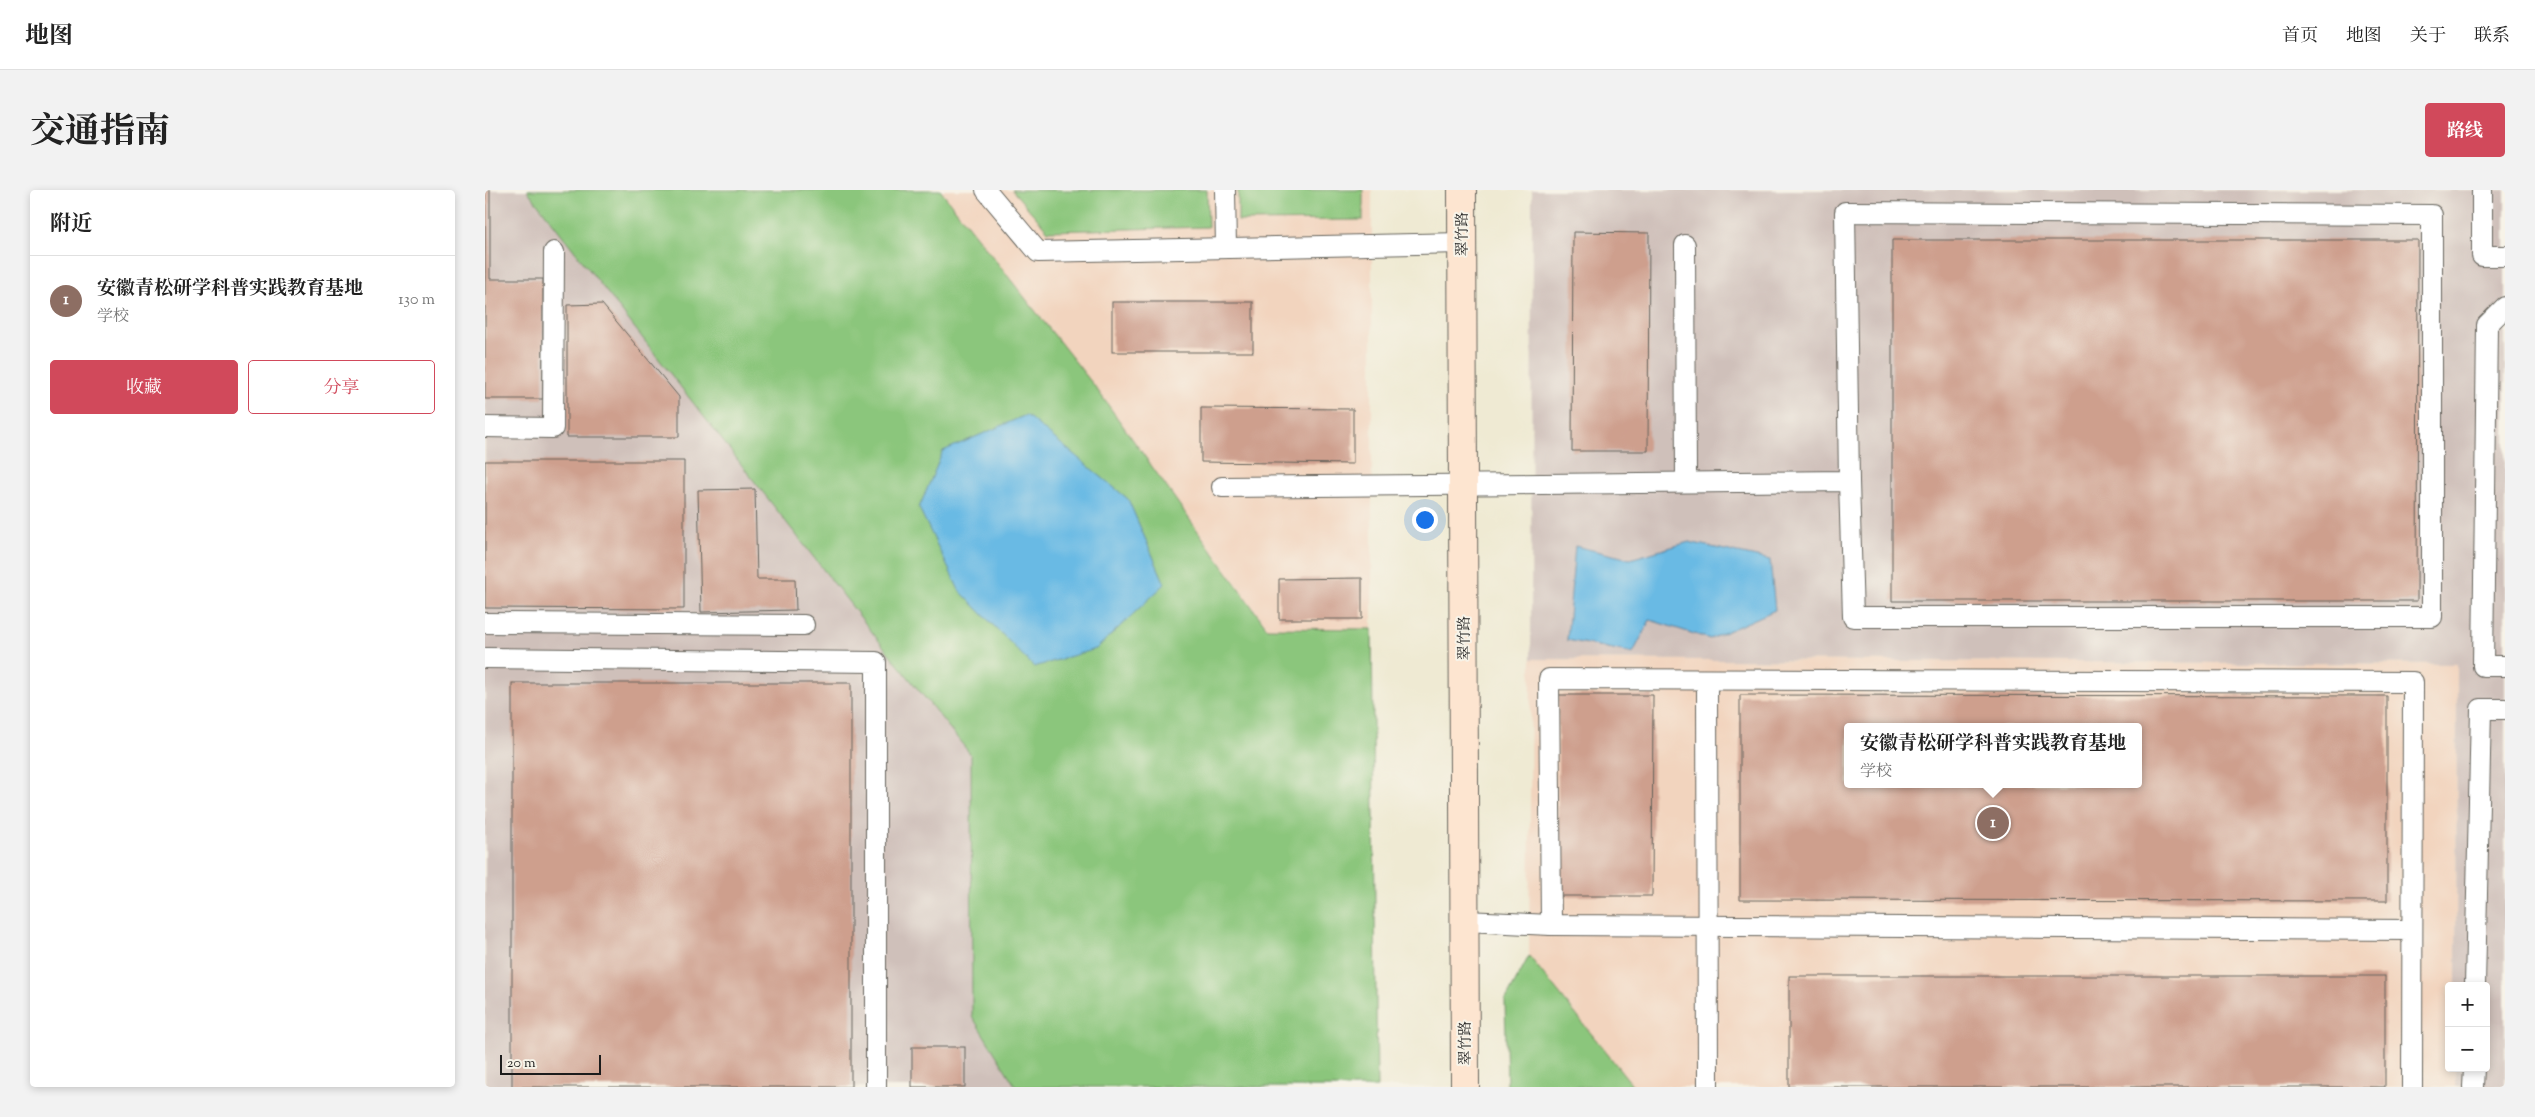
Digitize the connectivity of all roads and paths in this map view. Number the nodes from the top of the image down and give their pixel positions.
1 (986, 190) edge
2 (1225, 190) edge
3 (1462, 190) edge
4 (2483, 190) edge
5 (1462, 243) junction
6 (1685, 245) dead end
7 (1225, 248) junction
8 (553, 252) dead end
9 (2505, 256) edge
10 (2505, 307) edge
11 (485, 427) edge
12 (1849, 481) junction
13 (1686, 482) junction
14 (1463, 484) junction
15 (1222, 486) dead end
16 (485, 622) edge
17 (805, 625) dead end
18 (485, 658) edge
19 (2505, 666) edge
20 (1707, 680) junction
21 (2505, 709) edge
22 (1465, 921) junction
23 (1551, 925) junction
24 (1708, 926) junction
25 (2412, 930) junction
26 (2475, 982) edge
27 (2474, 1072) edge
28 (876, 1087) edge
29 (1465, 1087) edge
30 (1708, 1087) edge
31 (2412, 1087) edge
32 (2473, 1087) edge

1 - 7 lane
2 - 7 lane
3 - 5 street, 翠竹路
4 - 9 lane
5 - 7 lane
5 - 14 street, 翠竹路
6 - 13 lane
8 - 11 lane
10 - 19 lane
12 - 12 lane
12 - 13 lane
13 - 14 lane
14 - 15 lane
14 - 22 street, 翠竹路
16 - 17 lane
18 - 28 lane
20 - 23 lane
20 - 24 lane
20 - 25 lane
21 - 26 lane
22 - 23 lane
22 - 29 street, 翠竹路
23 - 24 lane
24 - 25 lane
24 - 30 lane
25 - 31 lane
27 - 32 lane

